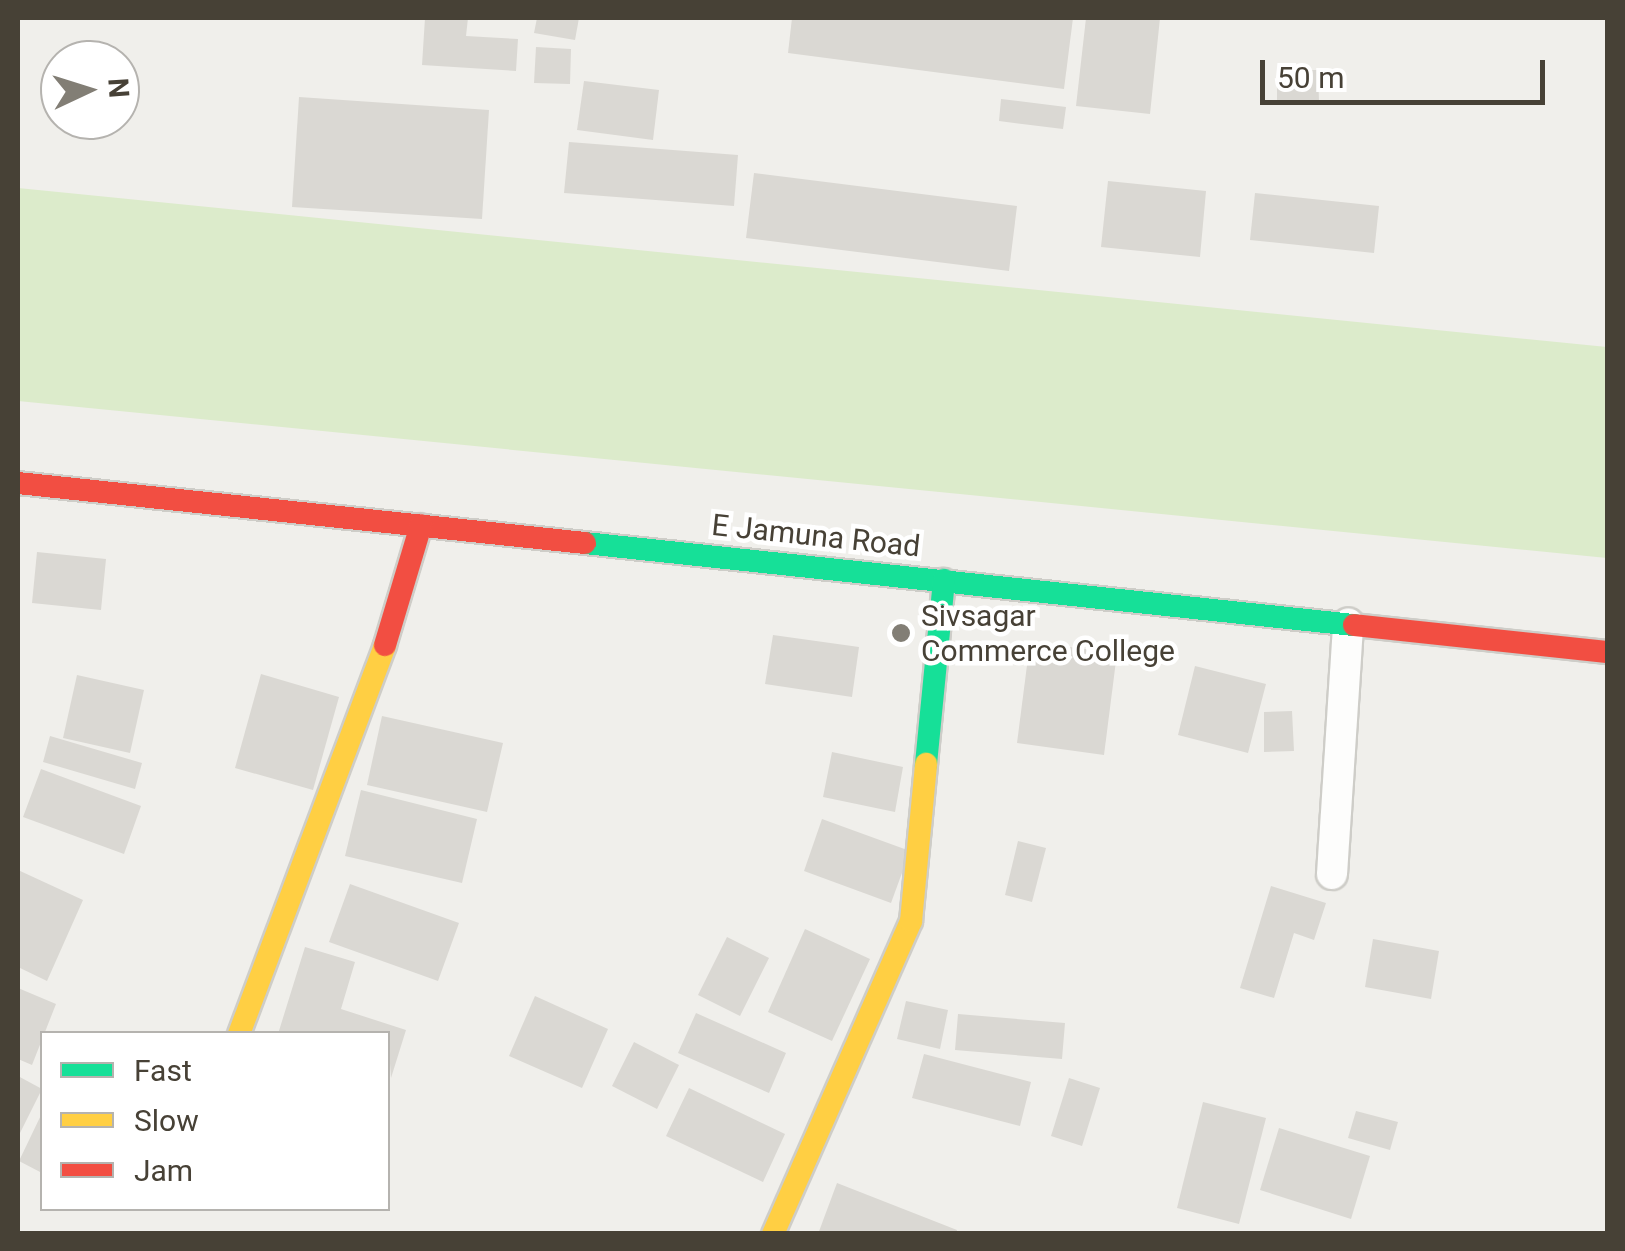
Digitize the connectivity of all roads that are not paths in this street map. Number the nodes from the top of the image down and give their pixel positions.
1 (18, 483) edge
2 (420, 525) junction
3 (944, 580) junction
4 (1348, 624) junction
5 (1608, 652) edge
6 (1332, 874) dead end
7 (240, 1031) edge
8 (773, 1234) edge

1 - 2 street, E Jamuna Road
2 - 3 street, E Jamuna Road
2 - 7 street
3 - 4 street, E Jamuna Road
3 - 8 street
4 - 5 street, E Jamuna Road
4 - 6 street

